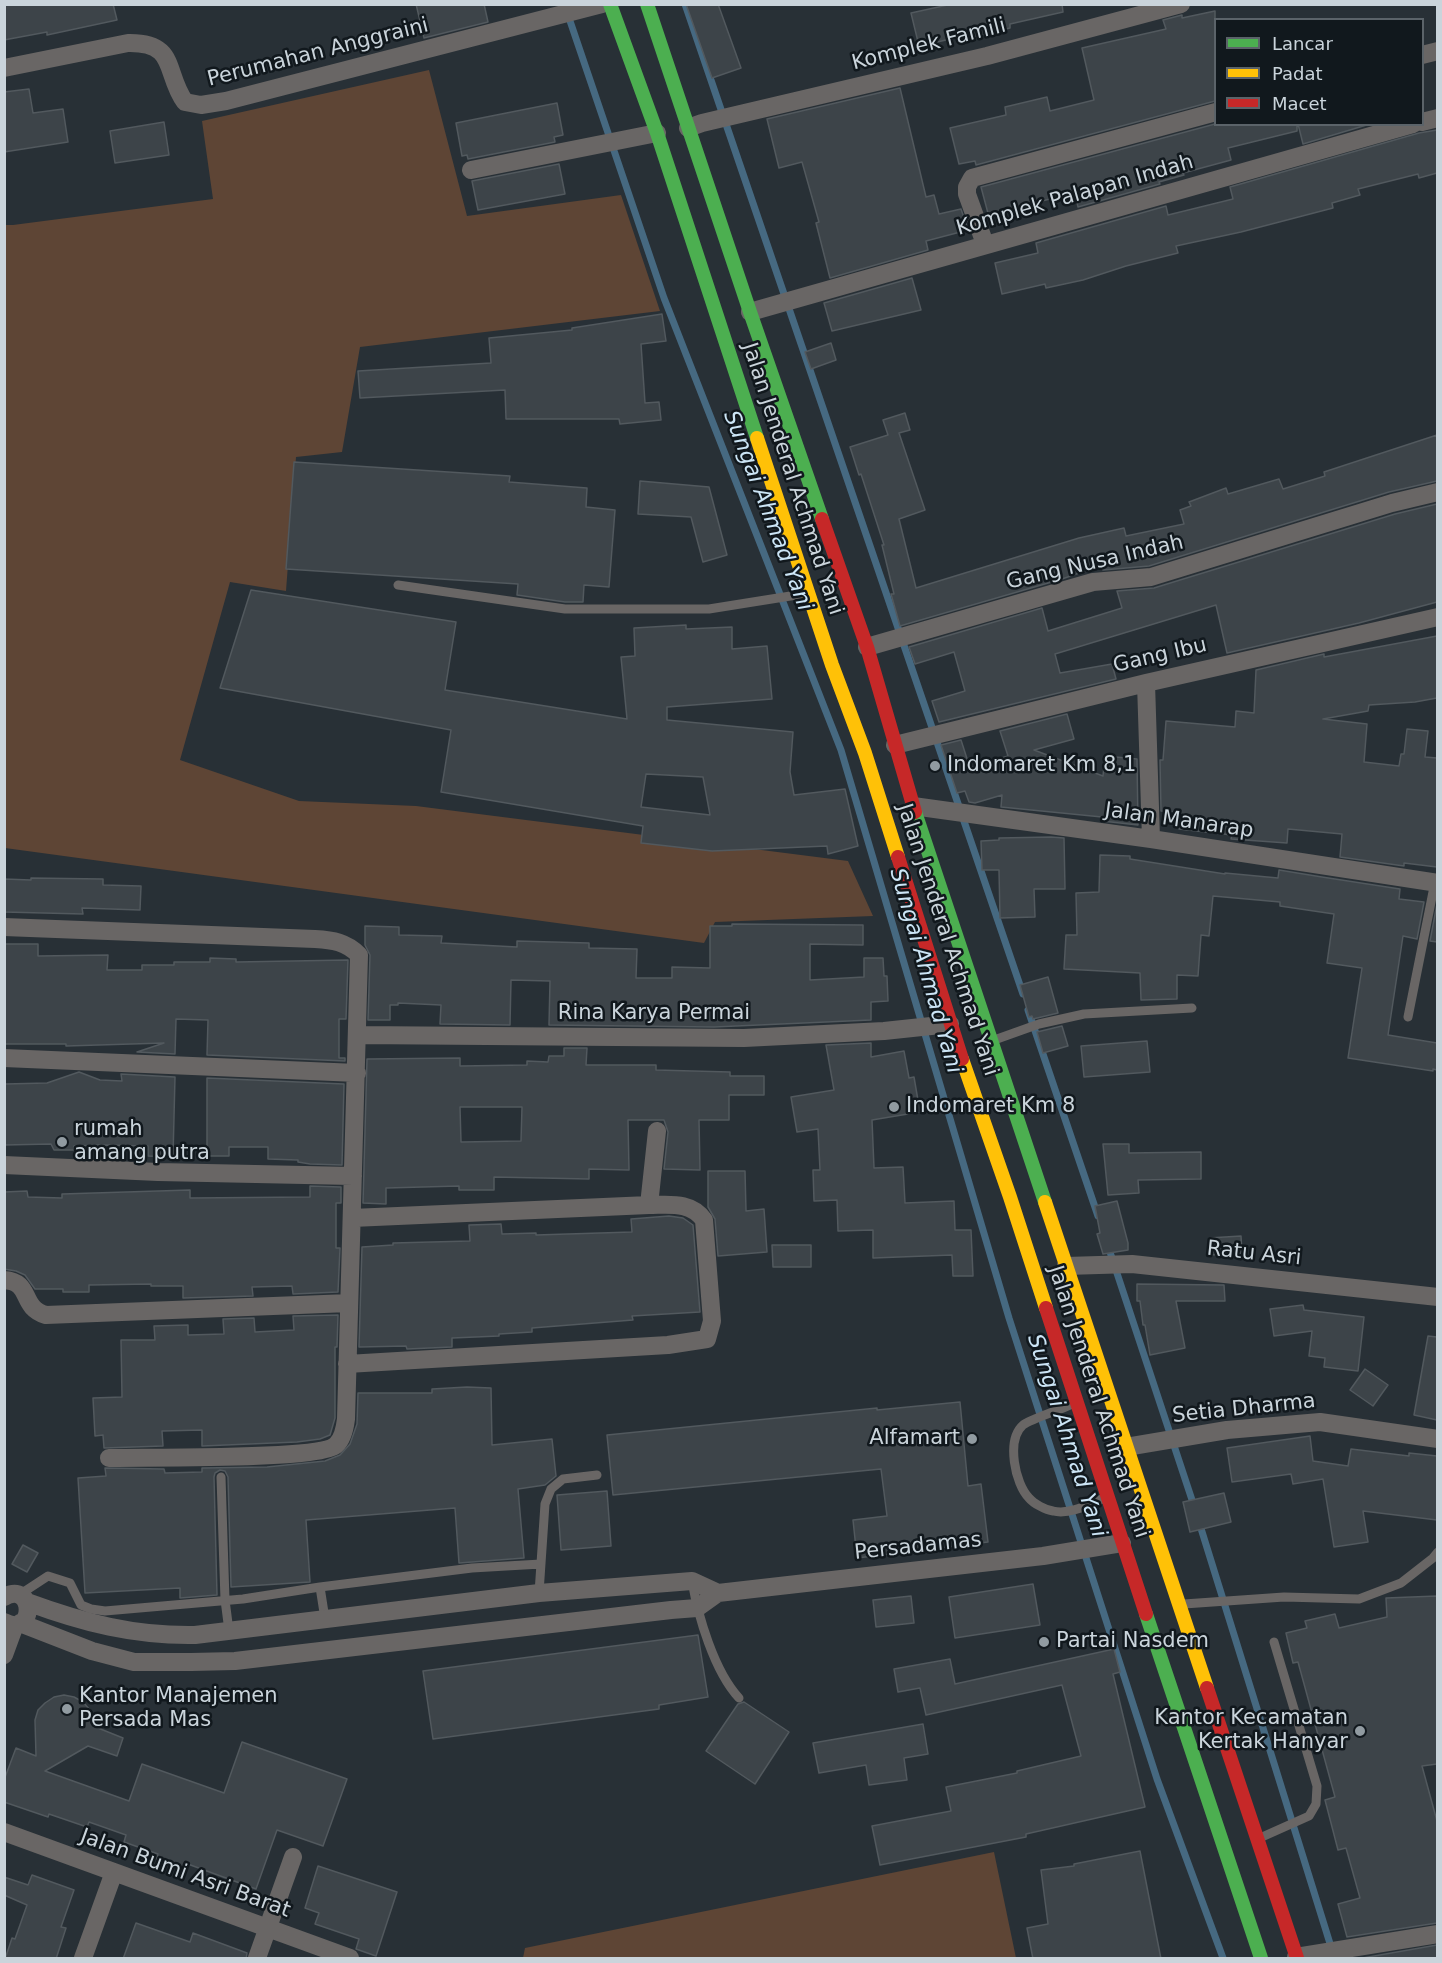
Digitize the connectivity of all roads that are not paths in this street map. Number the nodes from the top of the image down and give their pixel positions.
1 (603, 4) edge
2 (610, 4) edge
3 (647, 4) edge
4 (1181, 4) edge
5 (4, 68) edge
6 (1214, 112) edge
7 (1406, 126) edge
8 (688, 128) junction
9 (657, 133) junction
10 (471, 170) dead end
11 (985, 244) junction
12 (750, 312) junction
13 (1437, 492) edge
14 (398, 585) dead end
15 (808, 593) junction
16 (1437, 617) edge
17 (867, 647) junction
18 (1146, 682) junction
19 (895, 745) junction
20 (913, 806) junction
21 (1151, 839) junction
22 (1436, 883) edge
23 (4, 927) edge
24 (1192, 1008) dead end
25 (1408, 1017) dead end
26 (950, 1024) junction
27 (358, 1035) junction
28 (992, 1041) junction
29 (4, 1058) edge
30 (357, 1073) junction
31 (657, 1131) dead end
32 (4, 1165) edge
33 (353, 1176) junction
34 (1038, 1182) junction
35 (1010, 1197) junction
36 (649, 1205) junction
37 (352, 1218) junction
38 (1066, 1266) junction
39 (4, 1280) edge
40 (1437, 1297) edge
41 (349, 1303) junction
42 (347, 1364) junction
43 (1076, 1403) junction
44 (1437, 1439) edge
45 (1126, 1447) junction
46 (109, 1458) dead end
47 (597, 1475) dead end
48 (221, 1477) dead end
49 (1107, 1497) junction
50 (1122, 1543) junction
51 (1437, 1551) edge
52 (541, 1564) junction
53 (692, 1581) junction
54 (320, 1587) junction
55 (539, 1593) junction
56 (718, 1593) junction
57 (13, 1596) edge
58 (225, 1600) junction
59 (1179, 1604) junction
60 (697, 1608) junction
61 (325, 1619) junction
62 (13, 1623) edge
63 (229, 1631) junction
64 (1274, 1642) dead end
65 (4, 1655) edge
66 (739, 1698) dead end
67 (4, 1832) edge
68 (1257, 1839) junction
69 (293, 1857) dead end
70 (114, 1872) junction
71 (269, 1928) junction
72 (1437, 1934) edge
73 (1297, 1958) edge
74 (83, 1959) edge
75 (257, 1959) edge
76 (350, 1959) edge
77 (1261, 1959) edge

1 - 5 street, Perumahan Anggraini
2 - 9 highway, Jalan Jenderal Achmad Yani
3 - 8 highway, Jalan Jenderal Achmad Yani
4 - 8 street, Komplek Famili
6 - 11 street
7 - 11 street, Komplek Palapan Indah
8 - 12 highway, Jalan Jenderal Achmad Yani
9 - 10 street
9 - 15 highway, Jalan Jenderal Achmad Yani
11 - 12 street, Komplek Palapan Indah
12 - 17 highway, Jalan Jenderal Achmad Yani
13 - 17 street, Gang Nusa Indah
14 - 15 lane
15 - 26 highway, Jalan Jenderal Achmad Yani
16 - 18 street, Gang Ibu
17 - 19 highway, Jalan Jenderal Achmad Yani
18 - 19 street, Gang Ibu
18 - 21 street
19 - 20 highway, Jalan Jenderal Achmad Yani
20 - 21 street, Jalan Manarap
20 - 28 highway, Jalan Jenderal Achmad Yani
21 - 22 street, Jalan Manarap
22 - 25 lane
23 - 27 street
24 - 28 lane
26 - 27 street, Rina Karya Permai
26 - 35 highway, Jalan Jenderal Achmad Yani
27 - 30 street
28 - 34 highway, Jalan Jenderal Achmad Yani
29 - 30 street
30 - 33 street
31 - 36 street
32 - 33 street
33 - 37 street
34 - 35 highway
34 - 38 highway, Jalan Jenderal Achmad Yani
35 - 43 highway, Jalan Jenderal Achmad Yani
36 - 37 street
36 - 42 street
37 - 41 street
38 - 40 street, Ratu Asri
38 - 45 highway, Jalan Jenderal Achmad Yani
39 - 41 street
41 - 42 street
42 - 46 street
43 - 49 highway, Jalan Jenderal Achmad Yani
43 - 49 lane
44 - 45 street, Setia Dharma
45 - 59 highway, Jalan Jenderal Achmad Yani
47 - 52 lane
48 - 58 lane
49 - 50 highway, Jalan Jenderal Achmad Yani
50 - 56 street, Persadamas
50 - 77 highway, Jalan Jenderal Achmad Yani
51 - 59 lane
52 - 54 lane
52 - 55 lane
53 - 55 street
53 - 56 street
53 - 60 lane
54 - 58 lane
54 - 61 lane
55 - 61 street
56 - 60 street
57 - 58 lane
57 - 62 street
57 - 63 street
58 - 63 lane
59 - 68 highway, Jalan Jenderal Achmad Yani
60 - 62 street
60 - 66 lane
61 - 63 street
62 - 65 street
64 - 68 lane
67 - 70 street, Jalan Bumi Asri Barat
68 - 73 highway, Jalan Jenderal Achmad Yani
69 - 71 street
70 - 71 street, Jalan Bumi Asri Barat
70 - 74 street
71 - 75 street
71 - 76 street, Jalan Bumi Asri Barat
72 - 73 street

